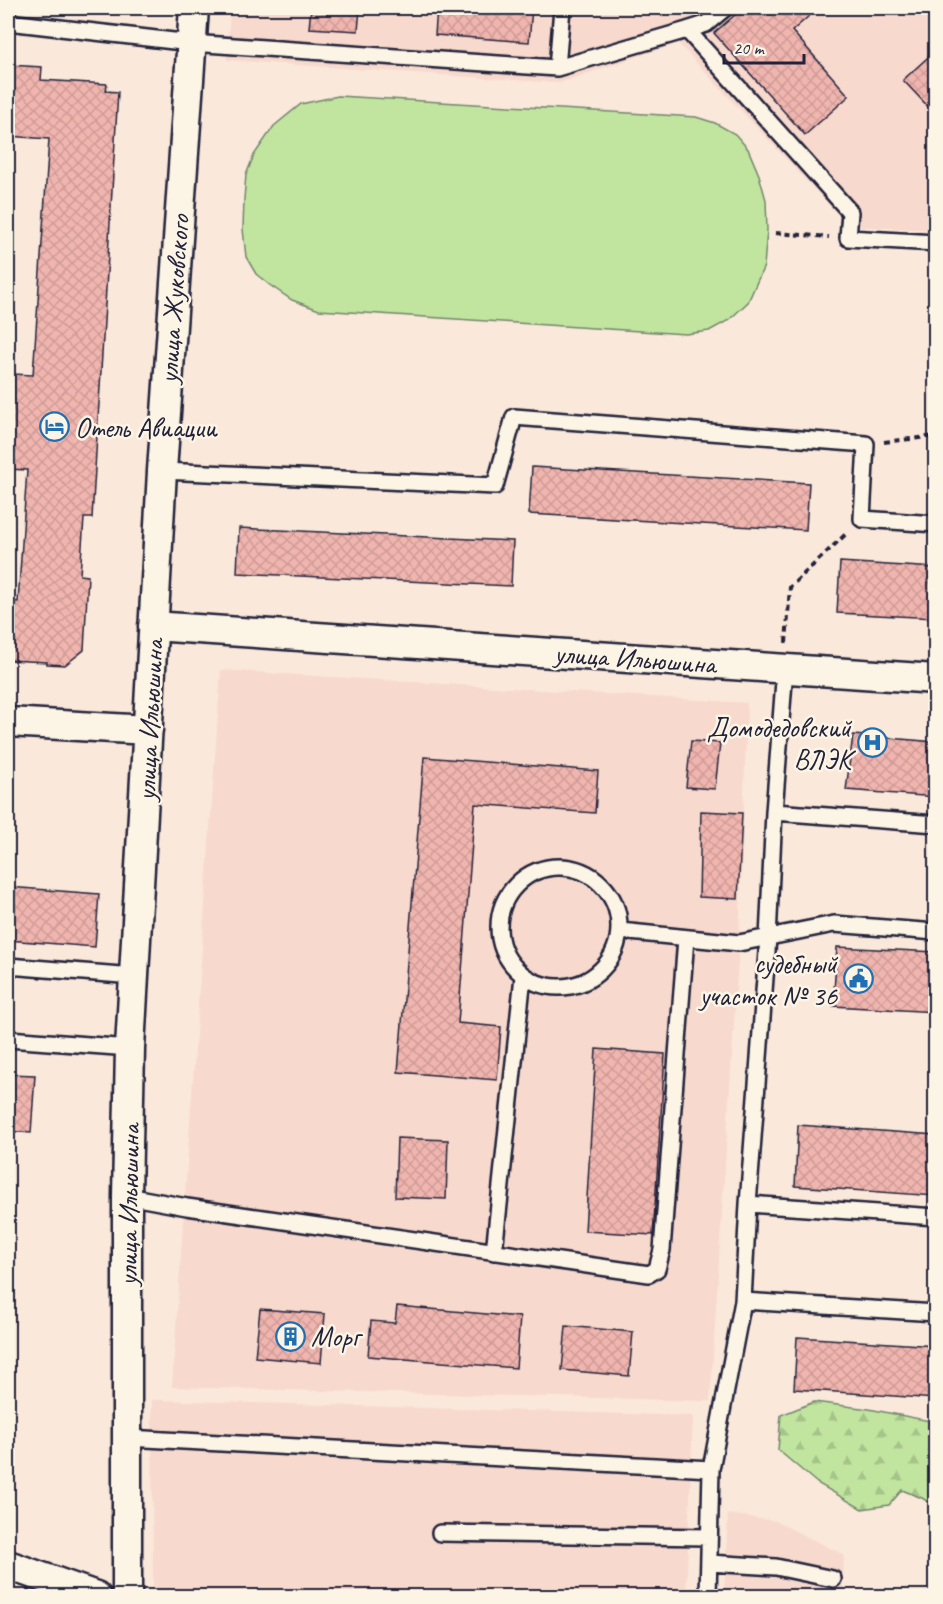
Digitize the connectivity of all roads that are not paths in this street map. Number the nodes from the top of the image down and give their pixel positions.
1 (194, 8) edge
2 (562, 8) edge
3 (725, 8) edge
4 (8, 22) edge
5 (687, 30) junction
6 (191, 43) junction
7 (557, 68) junction
8 (936, 243) edge
9 (162, 471) junction
10 (936, 524) edge
11 (153, 626) junction
12 (785, 668) junction
13 (936, 679) edge
14 (8, 722) edge
15 (147, 730) junction
16 (774, 812) junction
17 (936, 824) edge
18 (620, 931) junction
19 (936, 932) edge
20 (686, 938) junction
21 (768, 938) junction
22 (8, 966) edge
23 (134, 976) junction
24 (523, 976) junction
25 (8, 1039) edge
26 (130, 1048) junction
27 (127, 1196) junction
28 (748, 1204) junction
29 (936, 1217) edge
30 (494, 1252) junction
31 (743, 1301) junction
32 (936, 1313) edge
33 (127, 1438) junction
34 (711, 1469) junction
35 (440, 1533) dead end
36 (710, 1538) junction
37 (709, 1563) junction
38 (8, 1565) edge
39 (833, 1579) dead end
40 (96, 1596) edge
41 (128, 1596) edge
42 (708, 1596) edge

1 - 6 street, улица Жуковского
2 - 7 lane
3 - 5 lane
4 - 6 lane
5 - 7 lane
5 - 8 lane
6 - 7 lane
6 - 9 street, улица Жуковского
9 - 10 lane
9 - 11 street, улица Жуковского
11 - 12 street, улица Ильюшина
11 - 15 street, улица Ильюшина
12 - 13 street, улица Ильюшина
12 - 16 lane
14 - 15 street
15 - 23 street, улица Ильюшина
16 - 17 lane
16 - 21 lane
18 - 20 lane
18 - 24 lane
18 - 24 lane
19 - 21 lane
20 - 21 lane
20 - 30 lane
21 - 28 lane
22 - 23 lane
23 - 26 street, улица Ильюшина
24 - 30 lane
25 - 26 lane
26 - 27 street, улица Ильюшина
27 - 30 lane
27 - 33 street, улица Ильюшина
28 - 29 lane
28 - 31 lane
31 - 32 lane
31 - 34 lane
33 - 34 lane
33 - 41 street, улица Ильюшина
34 - 36 lane
35 - 36 lane
36 - 37 lane
37 - 39 lane
37 - 42 lane
38 - 40 street

